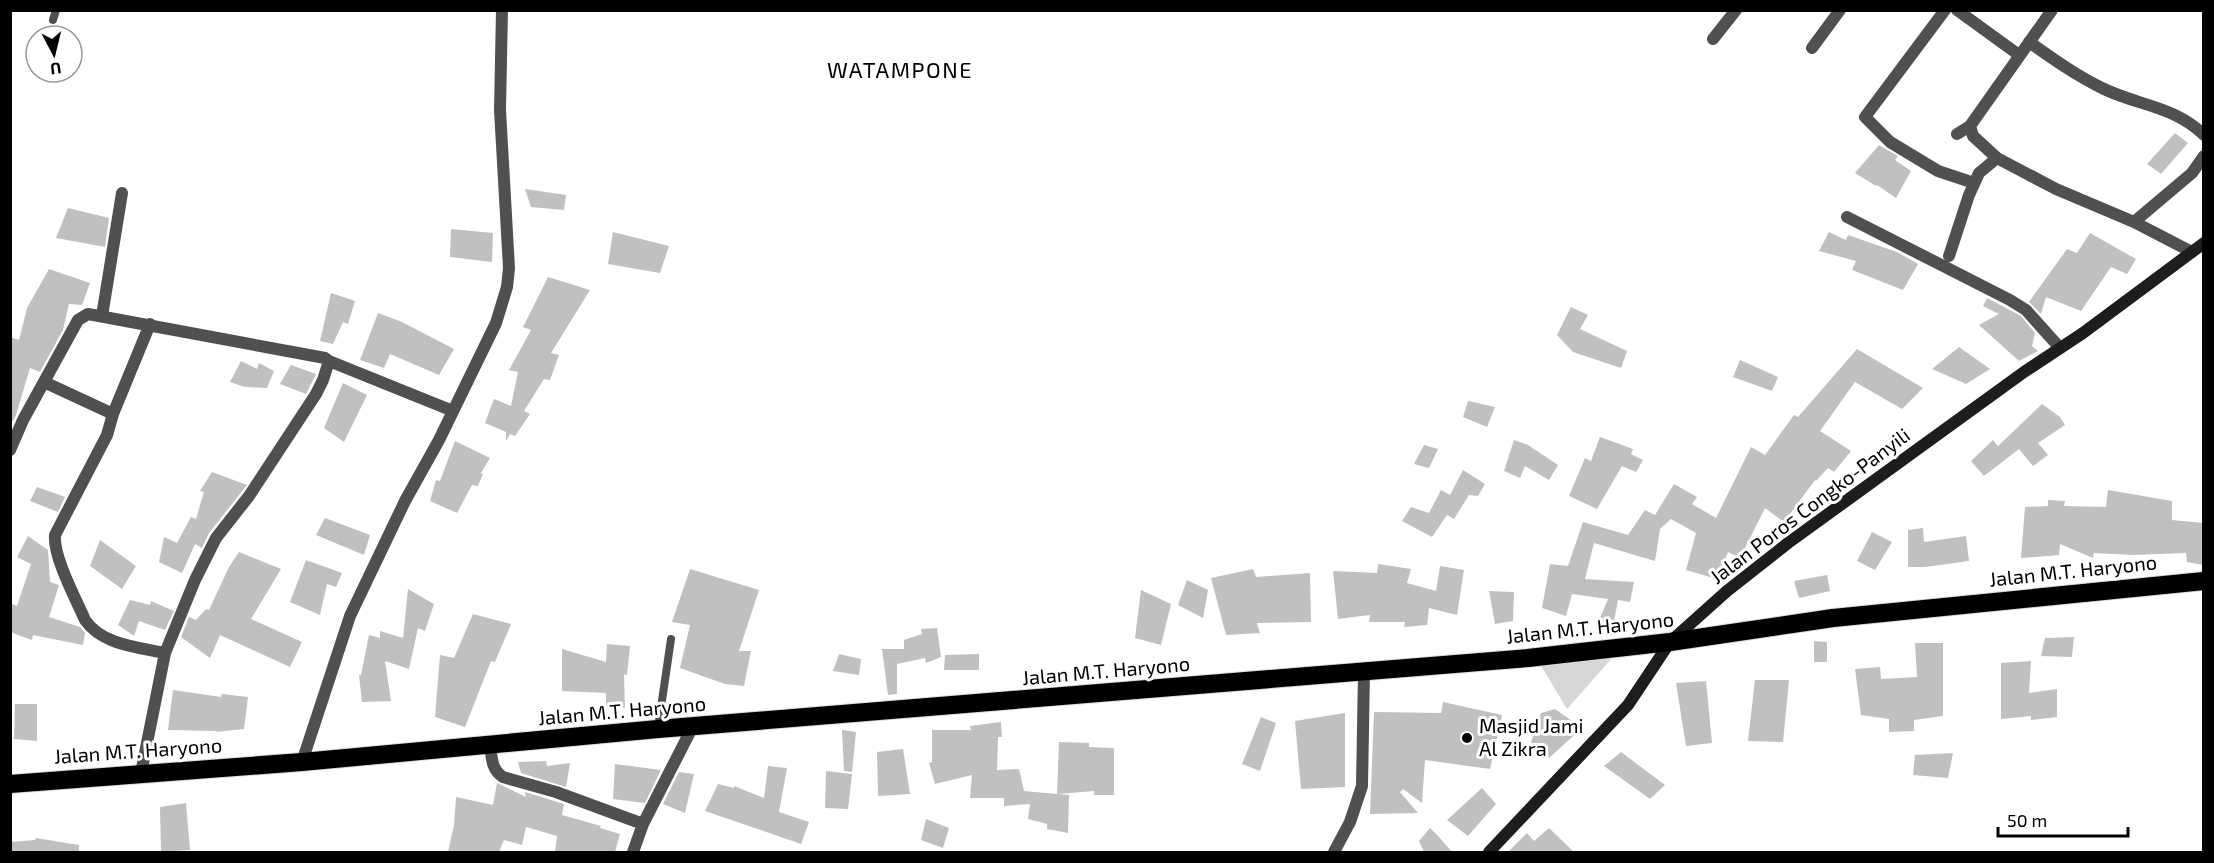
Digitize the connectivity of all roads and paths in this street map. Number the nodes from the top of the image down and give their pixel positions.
1 (56, 10) edge
2 (502, 10) edge
3 (1736, 10) edge
4 (1840, 10) edge
5 (1944, 10) edge
6 (1957, 10) edge
7 (2052, 10) edge
8 (53, 21) dead end
9 (1713, 39) dead end
10 (2030, 42) junction
11 (1812, 48) dead end
12 (2019, 55) junction
13 (1970, 126) junction
14 (1957, 134) dead end
15 (2204, 135) edge
16 (2204, 156) edge
17 (1997, 158) junction
18 (1974, 183) junction
19 (122, 194) dead end
20 (1847, 217) dead end
21 (2134, 222) junction
22 (2204, 243) edge
23 (2192, 252) junction
24 (1949, 256) dead end
25 (102, 316) junction
26 (150, 324) junction
27 (2060, 348) junction
28 (329, 361) junction
29 (44, 382) junction
30 (453, 411) junction
31 (113, 414) junction
32 (10, 450) edge
33 (2204, 581) edge
34 (671, 639) dead end
35 (1670, 642) junction
36 (165, 653) junction
37 (1364, 672) junction
38 (692, 728) junction
39 (658, 729) junction
40 (490, 744) junction
41 (302, 762) junction
42 (141, 773) junction
43 (10, 783) edge
44 (643, 824) junction
45 (633, 852) edge
46 (1334, 852) edge
47 (1489, 852) edge

1 - 8 lane
2 - 30 street
3 - 9 street
4 - 11 street
5 - 18 street
6 - 12 street
7 - 10 street
10 - 12 street
10 - 15 street
12 - 13 street
13 - 14 street
13 - 17 street
16 - 21 street
17 - 18 street
17 - 21 street
18 - 24 street
19 - 25 street
20 - 27 street
21 - 23 street
22 - 23 main road, Jalan Poros Congko-Panyili
23 - 27 main road, Jalan Poros Congko-Panyili
25 - 26 street
25 - 29 street
26 - 28 street
26 - 31 street
27 - 35 main road, Jalan Poros Congko-Panyili
28 - 30 street
28 - 36 street
29 - 31 street
29 - 32 street
30 - 41 street
31 - 36 street
33 - 35 highway, Jalan M.T. Haryono
34 - 39 lane
35 - 37 highway, Jalan M.T. Haryono
35 - 47 main road, Jalan Poros Congko-Panyili
36 - 42 street
37 - 38 highway, Jalan M.T. Haryono
37 - 46 street
38 - 39 highway, Jalan M.T. Haryono
38 - 44 street
39 - 40 highway, Jalan M.T. Haryono
40 - 41 highway, Jalan M.T. Haryono
40 - 44 street
41 - 42 highway, Jalan M.T. Haryono
42 - 43 highway, Jalan M.T. Haryono
44 - 45 street

